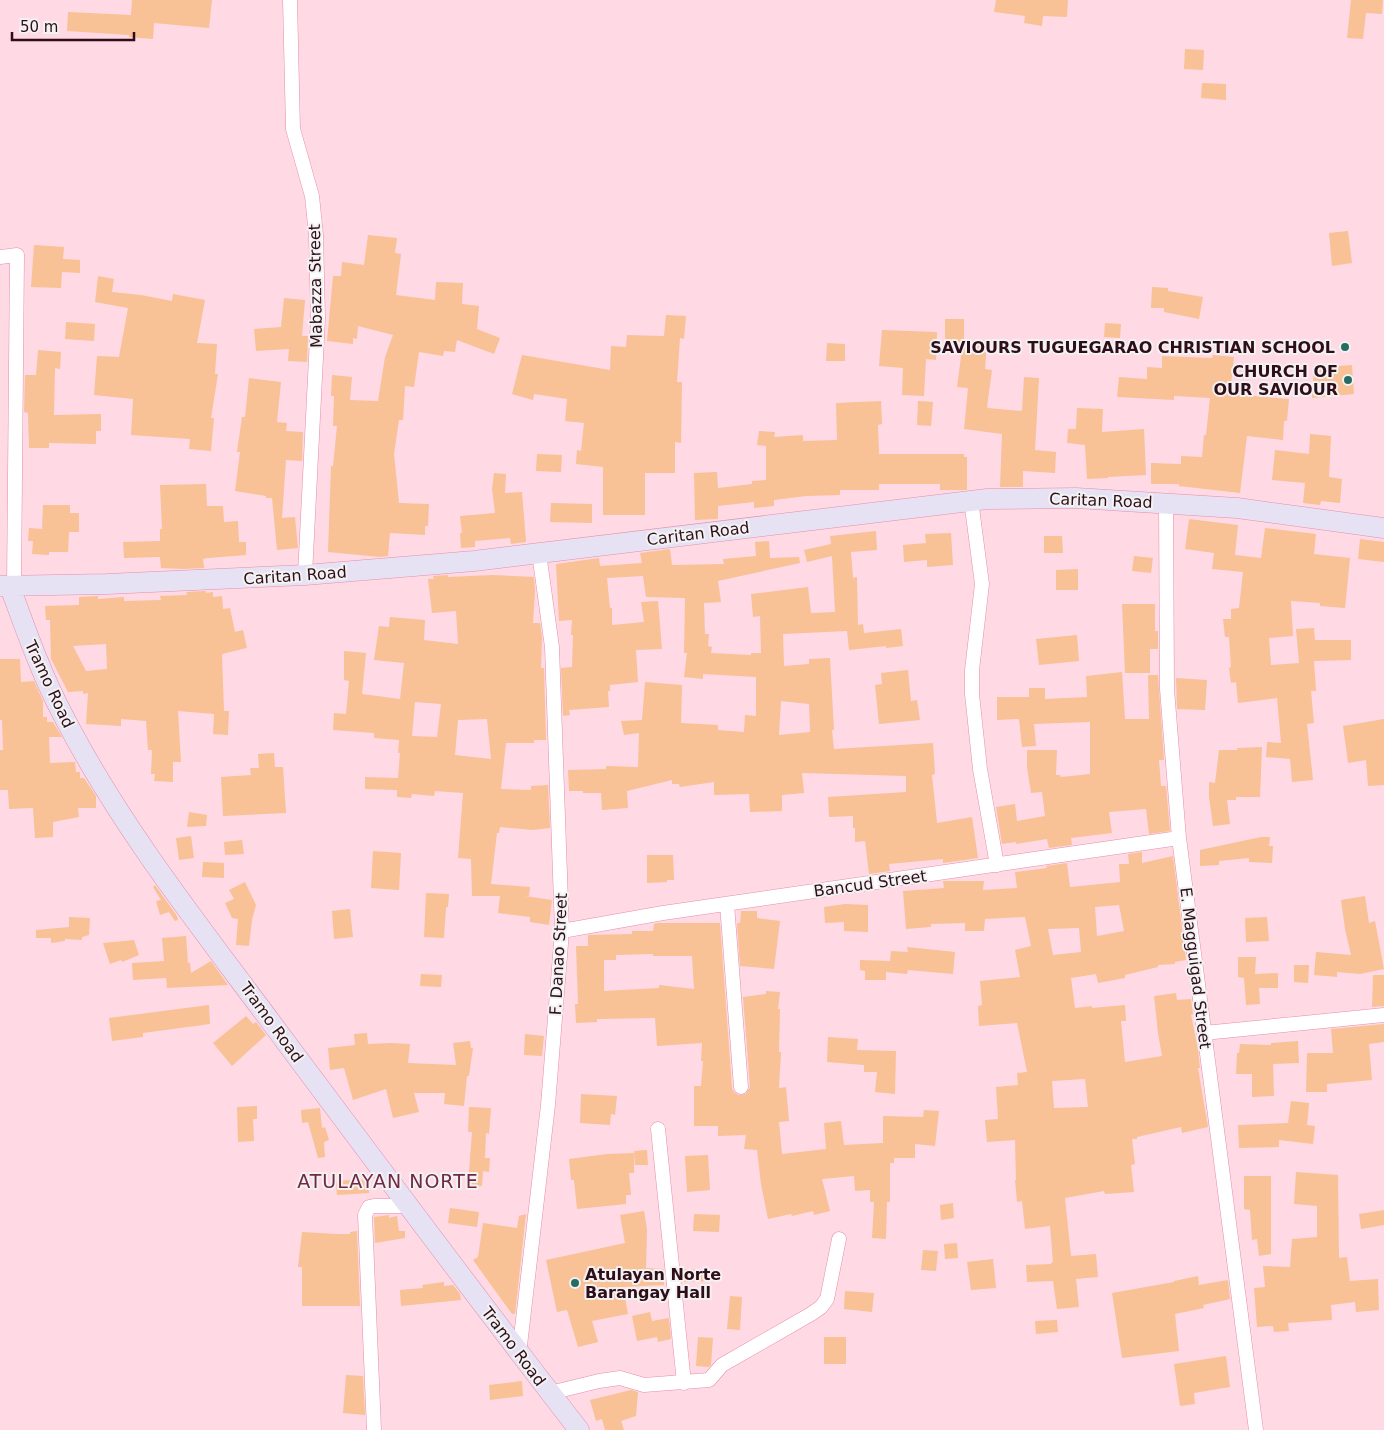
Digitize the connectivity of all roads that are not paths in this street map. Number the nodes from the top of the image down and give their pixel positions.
1 (290, 0) edge
2 (0, 257) edge
3 (971, 500) junction
4 (1166, 503) junction
5 (1384, 528) edge
6 (539, 553) junction
7 (305, 575) junction
8 (8, 586) edge
9 (1179, 838) junction
10 (997, 865) junction
11 (727, 904) junction
12 (562, 931) junction
13 (1384, 1015) edge
14 (1204, 1033) junction
15 (741, 1087) dead end
16 (658, 1129) dead end
17 (408, 1206) junction
18 (839, 1238) dead end
19 (519, 1354) junction
20 (684, 1383) junction
21 (550, 1394) junction
22 (374, 1430) edge
23 (578, 1430) edge
24 (1256, 1430) edge

1 - 7 street, Mabazza Street
2 - 8 street
3 - 4 main road, Caritan Road
3 - 6 main road, Caritan Road
3 - 10 street
4 - 5 main road, Caritan Road
4 - 9 street, E. Magguigad Street
6 - 7 main road, Caritan Road
6 - 12 street, F. Danao Street
7 - 8 main road, Caritan Road
8 - 17 main road, Tramo Road
9 - 10 street, Bancud Street
9 - 14 street, E. Magguigad Street
10 - 11 street, Bancud Street
11 - 12 street, Bancud Street
11 - 15 street
12 - 19 street, F. Danao Street
13 - 14 street
14 - 24 street, E. Magguigad Street
16 - 20 street
17 - 19 main road, Tramo Road
17 - 22 street
18 - 20 street
19 - 21 main road, Tramo Road
20 - 21 street
21 - 23 main road, Tramo Road

